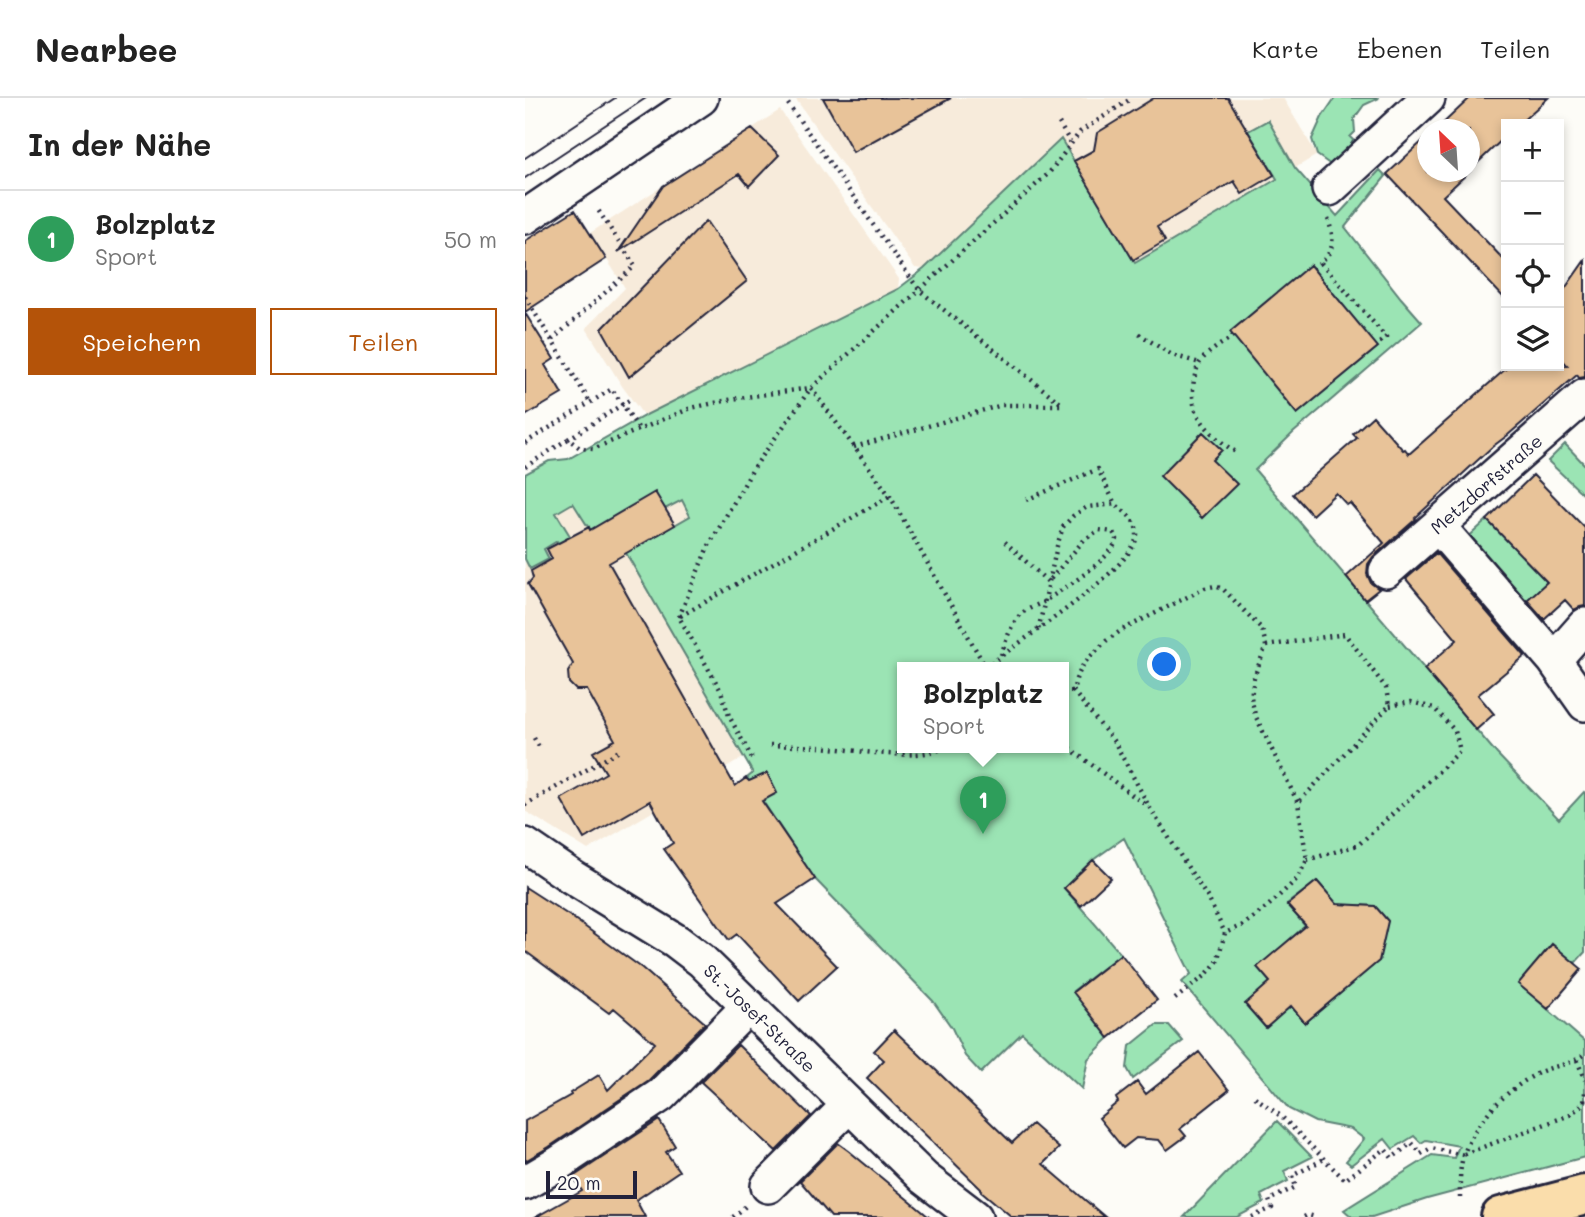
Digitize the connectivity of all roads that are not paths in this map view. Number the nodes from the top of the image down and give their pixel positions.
1 (701, 98) edge
2 (1428, 98) edge
3 (1327, 199) road end
4 (525, 217) edge
5 (1585, 396) edge
6 (1438, 526) junction
7 (1386, 571) dead end
8 (1585, 625) edge
9 (1554, 660) junction
10 (1585, 704) edge
11 (525, 845) edge
12 (749, 1006) junction
13 (849, 1105) junction
14 (525, 1183) edge
15 (768, 1186) dead end
16 (1585, 1195) edge
17 (975, 1217) edge
18 (1501, 1217) edge

1 - 4 street
2 - 3 street
5 - 6 street, Metzdorfstraße
6 - 7 street, Metzdorfstraße
6 - 9 street
8 - 9 street
9 - 10 street
11 - 12 street, St.-Josef-Straße
12 - 13 street, St.-Josef-Straße
12 - 14 street
13 - 15 street
13 - 17 street, St.-Josef-Straße
16 - 18 main road

